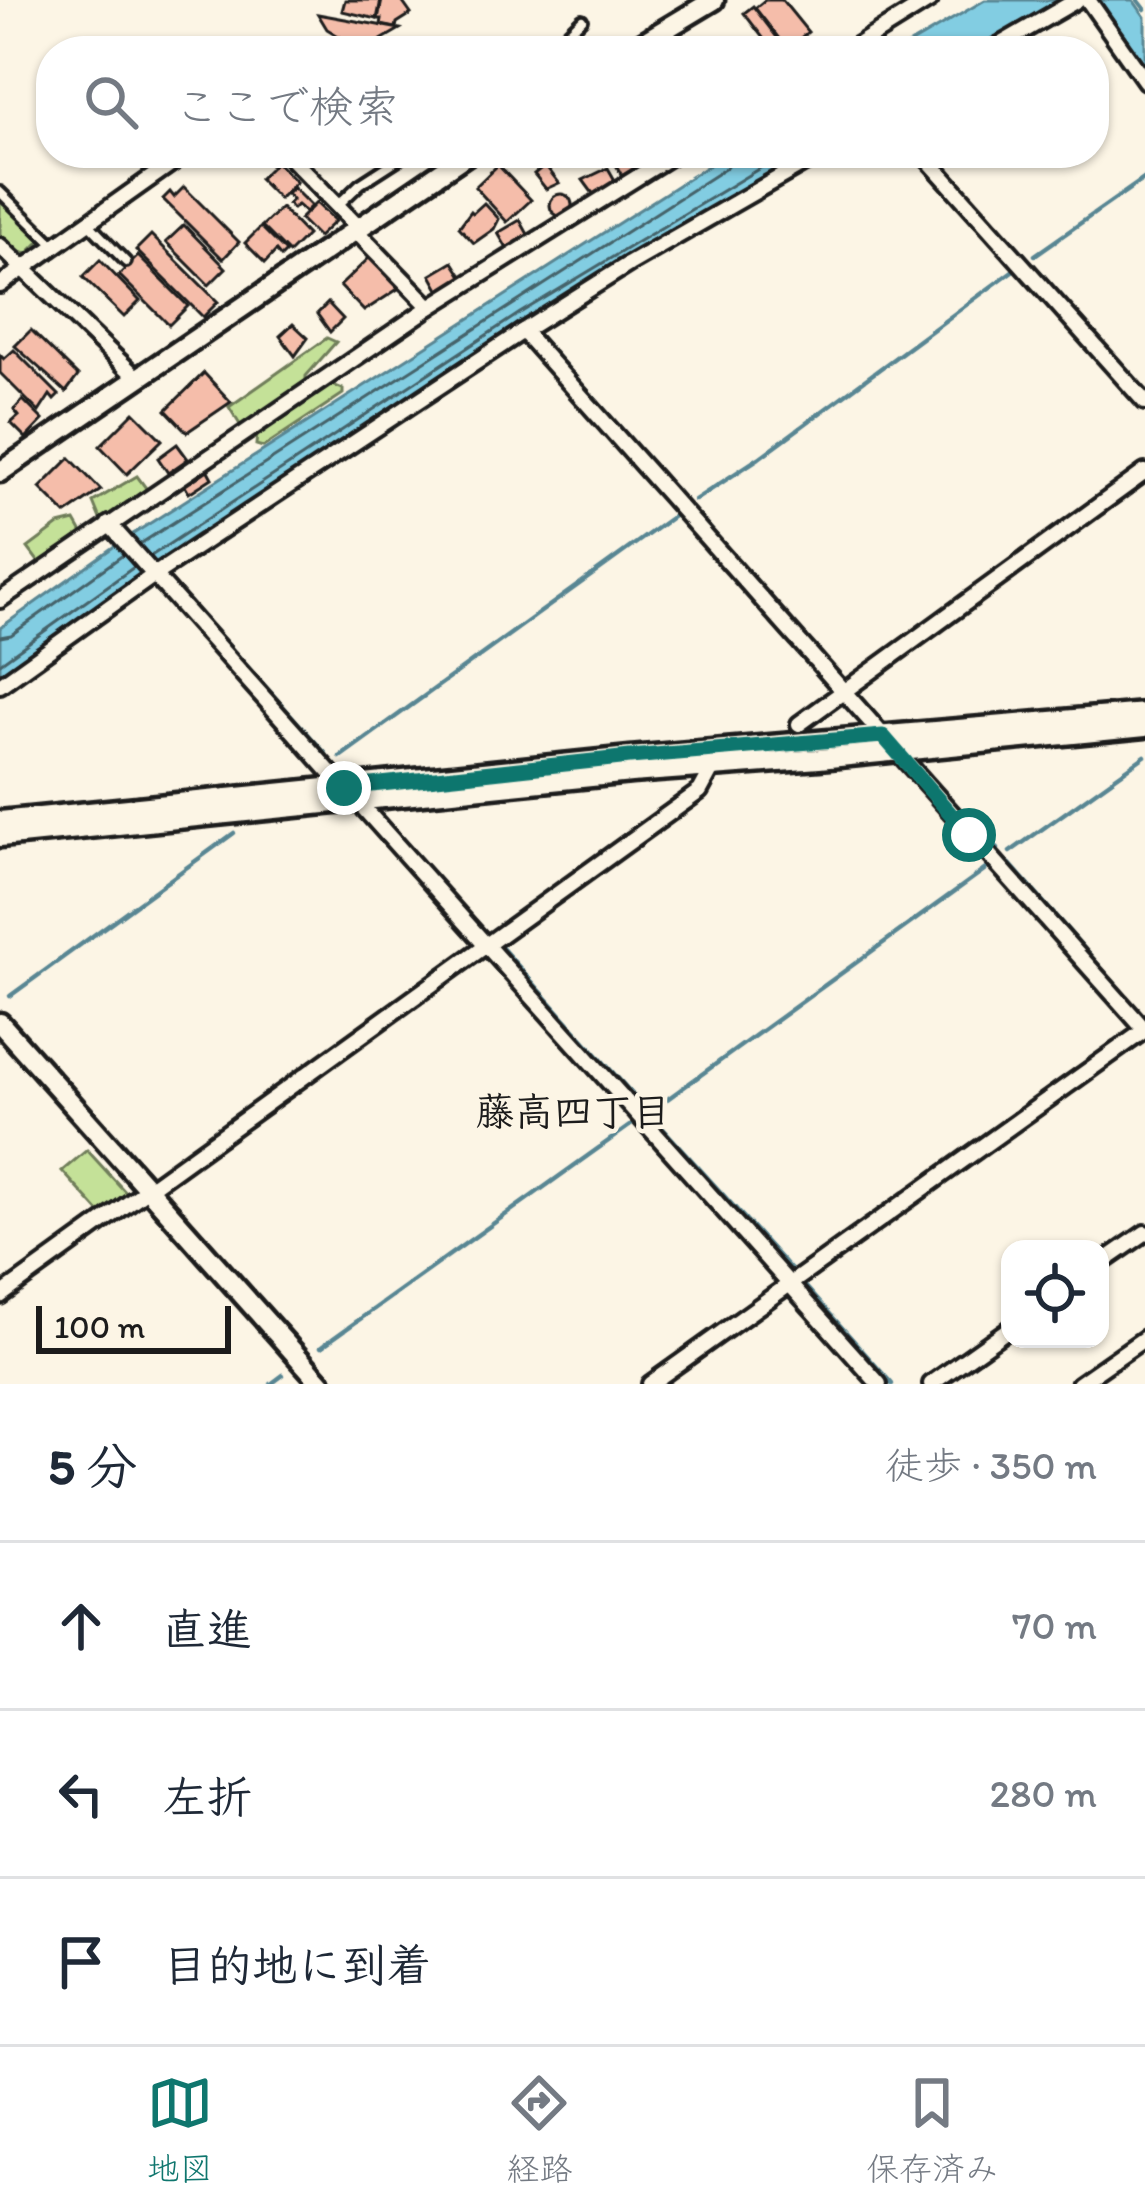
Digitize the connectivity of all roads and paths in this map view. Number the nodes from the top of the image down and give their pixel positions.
1 (714, 0) edge
2 (930, 0) edge
3 (1078, 0) edge
4 (1088, 0) edge
5 (582, 19) dead end
6 (564, 36) edge
7 (654, 36) edge
8 (872, 36) edge
9 (1015, 36) edge
10 (1145, 81) edge
11 (165, 168) edge
12 (300, 168) edge
13 (384, 168) edge
14 (447, 168) edge
15 (652, 168) edge
16 (796, 168) edge
17 (935, 168) edge
18 (0, 192) edge
19 (337, 206) junction
20 (88, 223) junction
21 (356, 229) junction
22 (0, 246) edge
23 (56, 246) junction
24 (126, 262) dead end
25 (23, 269) junction
26 (0, 285) edge
27 (430, 308) junction
28 (523, 331) junction
29 (137, 378) junction
30 (1145, 402) edge
31 (0, 472) edge
32 (1145, 472) edge
33 (109, 524) junction
34 (154, 575) junction
35 (0, 600) edge
36 (0, 686) edge
37 (843, 689) junction
38 (1145, 713) edge
39 (799, 724) dead end
40 (1145, 727) edge
41 (888, 743) junction
42 (713, 767) junction
43 (344, 788) junction
44 (359, 803) junction
45 (0, 821) edge
46 (0, 837) edge
47 (486, 947) junction
48 (0, 1023) edge
49 (148, 1191) junction
50 (1145, 1233) edge
51 (1109, 1258) edge
52 (789, 1283) junction
53 (0, 1296) edge
54 (1001, 1334) edge
55 (1145, 1338) edge
56 (322, 1384) edge
57 (650, 1384) edge
58 (879, 1384) edge
59 (931, 1384) edge
60 (1079, 1384) edge

1 - 7 street
2 - 8 street
3 - 9 street
4 - 10 street
5 - 6 lane
11 - 20 street
12 - 19 street
13 - 19 lane
14 - 21 street
15 - 27 street
16 - 28 street
17 - 30 street
18 - 23 lane
19 - 21 street
20 - 23 street
20 - 24 lane
21 - 27 street
21 - 29 street
22 - 25 street
23 - 25 street
25 - 26 street
25 - 29 street
27 - 33 street
28 - 34 street
28 - 37 street
29 - 31 street
32 - 37 street
33 - 34 street
33 - 35 street
34 - 36 street
34 - 43 street
37 - 39 street
37 - 41 street
38 - 41 street
40 - 41 street
41 - 42 street
41 - 43 street
41 - 52 street
42 - 44 street
42 - 47 street
43 - 45 street
44 - 46 street
44 - 47 street
47 - 49 street
47 - 52 street
48 - 49 street
49 - 53 street
49 - 56 street
50 - 51 street
52 - 57 street
52 - 58 street
54 - 59 street
55 - 60 street

